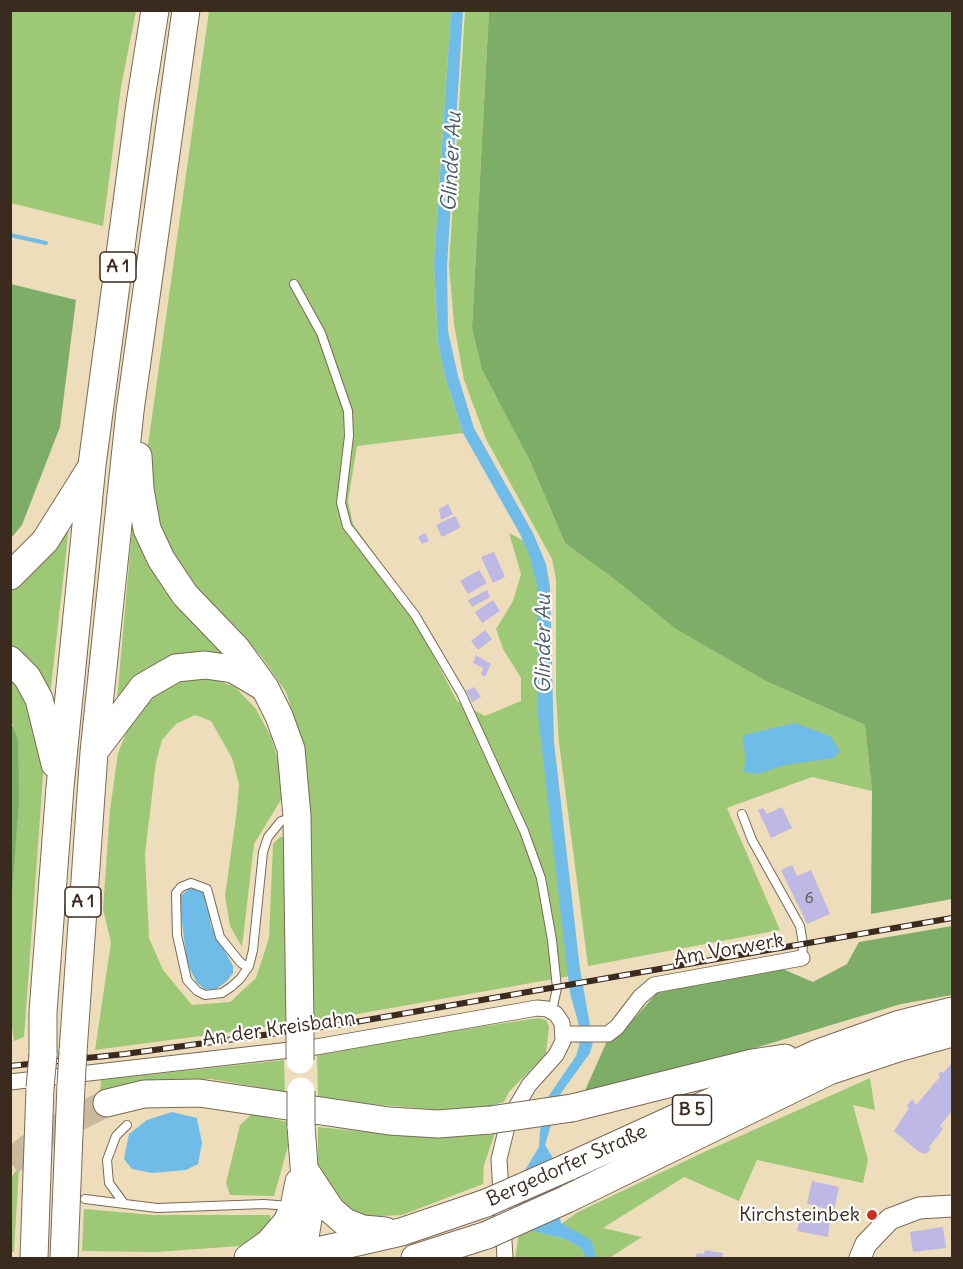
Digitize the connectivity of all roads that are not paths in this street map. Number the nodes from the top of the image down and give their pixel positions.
1 (155, 10) edge
2 (186, 10) edge
3 (294, 284) dead end
4 (130, 411) junction
5 (92, 465) junction
6 (10, 576) edge
7 (10, 660) edge
8 (265, 688) junction
9 (94, 752) junction
10 (60, 787) junction
11 (742, 814) dead end
12 (297, 816) junction
13 (802, 958) joint
14 (248, 968) junction
15 (552, 1011) junction
16 (952, 1011) edge
17 (952, 1033) edge
18 (571, 1035) junction
19 (816, 1054) junction
20 (10, 1082) edge
21 (107, 1102) tunnel mouth
22 (127, 1125) dead end
23 (302, 1163) junction
24 (85, 1199) dead end
25 (123, 1202) junction
26 (952, 1206) edge
27 (294, 1207) junction
28 (401, 1232) junction
29 (34, 1258) edge
30 (64, 1258) edge
31 (248, 1258) edge
32 (288, 1258) edge
33 (415, 1258) edge
34 (505, 1258) edge
35 (860, 1258) edge

1 - 5 highway, A 1
2 - 4 highway, A 1
3 - 15 lane
4 - 8 highway
4 - 9 highway, A 1
5 - 6 highway
5 - 10 highway, A 1
7 - 10 highway
8 - 9 highway
8 - 12 highway
9 - 30 highway, A 1, bridge
10 - 29 highway, A 1, bridge
11 - 13 lane, Am Vorwerk
12 - 14 lane
12 - 23 highway, bridge
13 - 18 street, Am Vorwerk
14 - 14 lane
15 - 18 street
15 - 20 street, An der Kreisbahn
16 - 19 highway, Bergedorfer Straße / B 5
17 - 33 highway, Bergedorfer Straße / B 5, bridge
18 - 34 street
19 - 21 highway, bridge
19 - 28 highway, Bergedorfer Straße / B 5, bridge
22 - 25 lane
23 - 27 highway
23 - 28 highway
23 - 32 highway
24 - 25 lane
25 - 27 lane
26 - 35 street
27 - 31 highway
28 - 32 highway, Bergedorfer Straße / B 5

